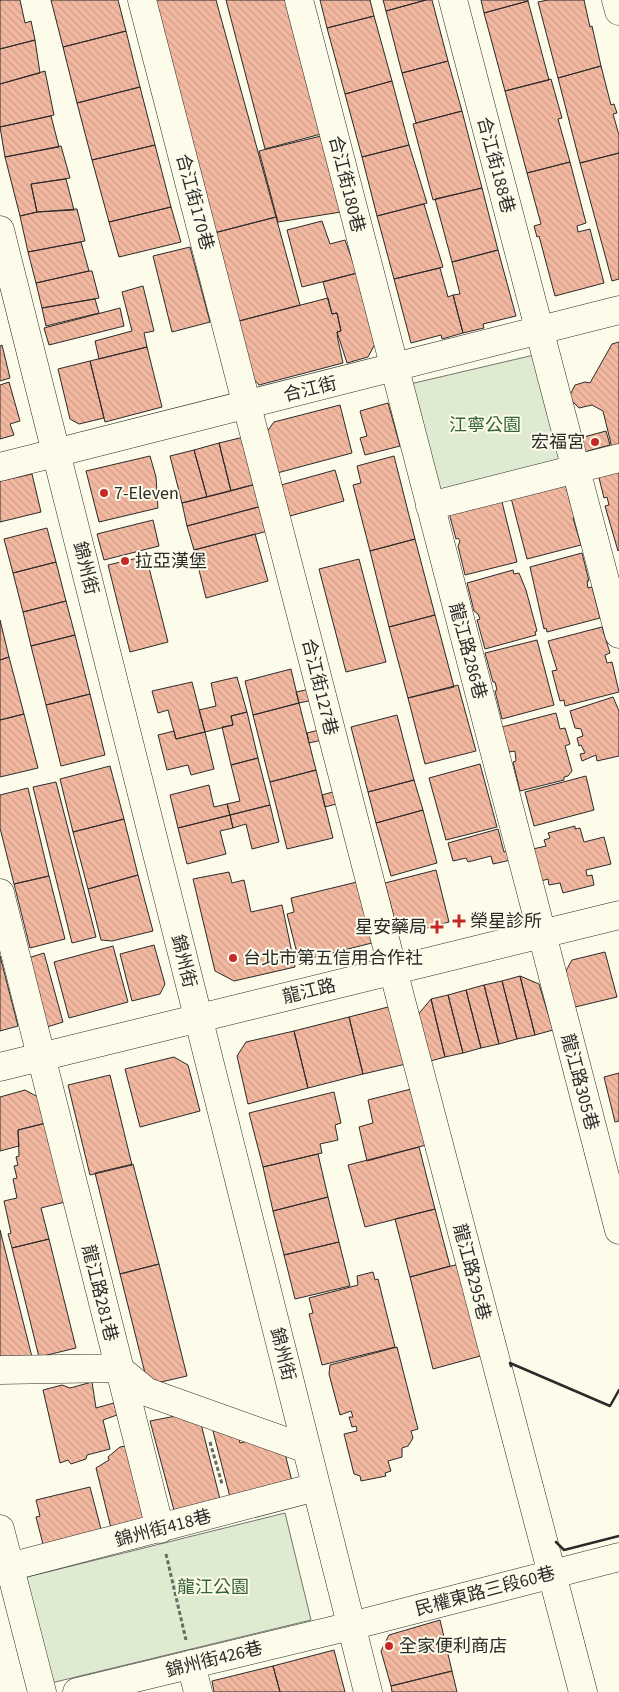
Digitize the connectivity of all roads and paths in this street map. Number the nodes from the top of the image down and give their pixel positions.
1 (142, 0) edge
2 (299, 0) edge
3 (453, 0) edge
4 (616, 0) edge
5 (619, 11) edge
6 (0, 230) edge
7 (619, 310) edge
8 (540, 330) junction
9 (394, 368) junction
10 (248, 404) junction
11 (56, 453) junction
12 (619, 458) edge
13 (0, 467) edge
14 (576, 469) junction
15 (430, 506) junction
16 (619, 634) edge
17 (0, 893) edge
18 (619, 915) edge
19 (542, 934) junction
20 (392, 970) junction
21 (198, 1018) junction
22 (41, 1057) junction
23 (0, 1067) edge
24 (619, 1230) edge
25 (118, 1368) junction
26 (0, 1370) edge
27 (202, 1412) junction
28 (307, 1449) junction
29 (316, 1487) junction
30 (229, 1510) junction
31 (0, 1529) edge
32 (160, 1529) junction
33 (619, 1557) edge
34 (9, 1567) junction
35 (552, 1573) junction
36 (351, 1626) junction
37 (192, 1664) junction
38 (42, 1692) edge
39 (77, 1692) edge
40 (198, 1692) edge
41 (368, 1692) edge
42 (583, 1692) edge

1 - 10 street, 合江街170巷
2 - 9 street, 合江街180巷
3 - 8 street, 合江街188巷
4 - 5 street
6 - 11 street, 錦州街
7 - 8 street, 合江街
8 - 9 street, 合江街
8 - 14 street, 合江街188巷
9 - 10 street, 合江街
9 - 15 street, 龍江路286巷
10 - 11 street, 合江街
10 - 20 street, 合江街127巷
11 - 13 street, 合江街
11 - 21 street, 錦州街
12 - 14 street
14 - 15 street
14 - 16 street, 合江街188巷
15 - 19 street, 龍江路286巷
17 - 22 street, 龍江路281巷
18 - 19 street, 龍江路
19 - 20 street, 龍江路
19 - 24 street, 龍江路305巷
20 - 21 street, 龍江路
20 - 35 street, 龍江路295巷
21 - 22 street, 龍江路
21 - 28 street, 錦州街
22 - 23 street, 龍江路
22 - 25 street, 龍江路281巷
25 - 26 street
25 - 27 street
25 - 32 street, 龍江路281巷
27 - 28 street
27 - 30 path
28 - 29 street, 錦州街
29 - 30 street, 錦州街418巷
29 - 36 street, 錦州街
30 - 32 street, 錦州街418巷
31 - 34 street
32 - 34 street, 錦州街418巷
32 - 37 path
33 - 35 street, 民權東路三段60巷
34 - 38 street
35 - 36 street, 民權東路三段60巷
35 - 42 street, 龍江路295巷
36 - 37 street, 錦州街426巷
36 - 41 street, 錦州街
37 - 39 street, 錦州街426巷
37 - 40 street

